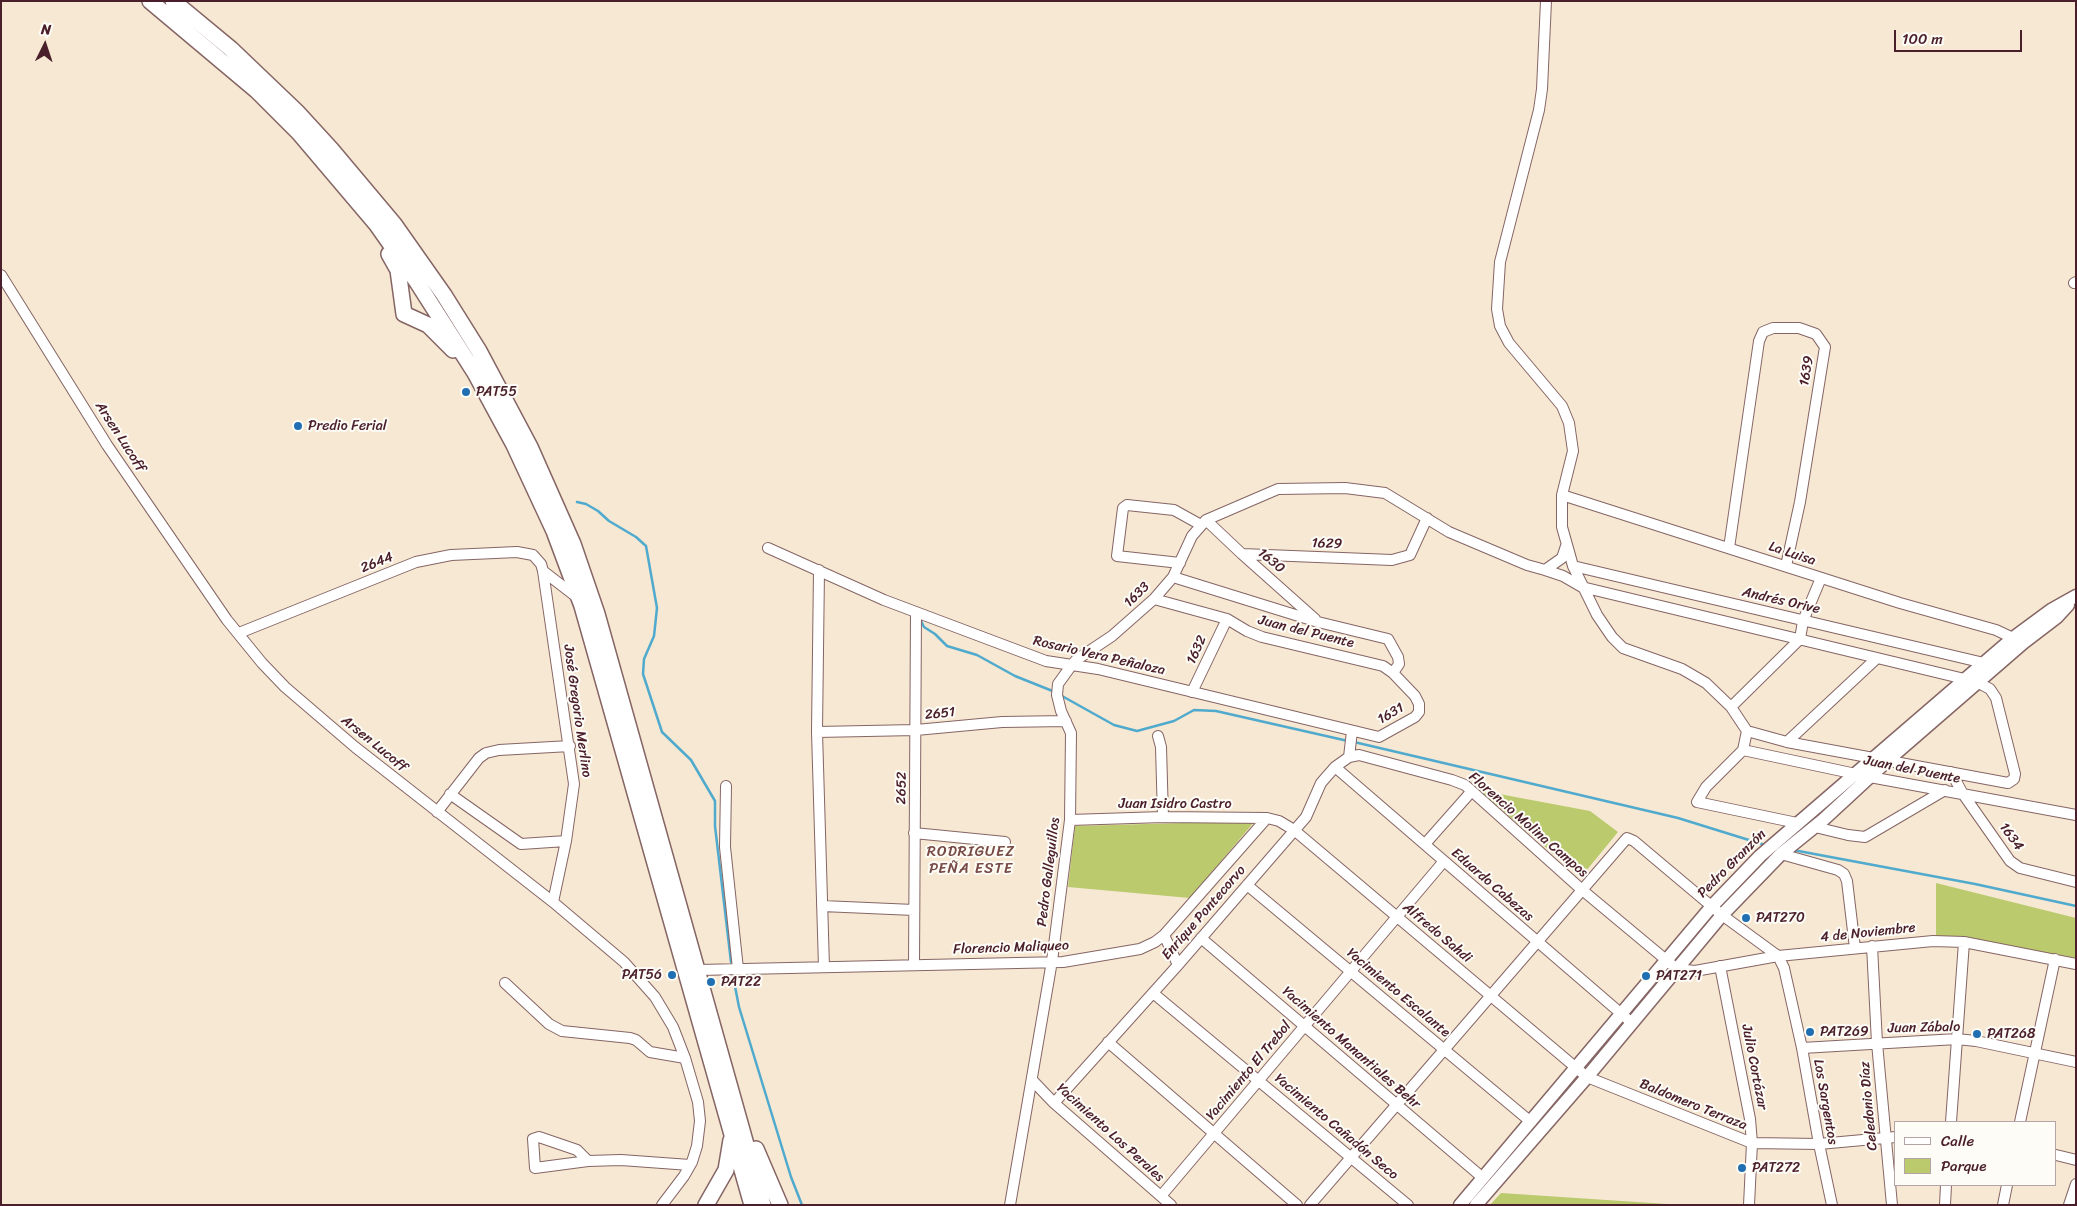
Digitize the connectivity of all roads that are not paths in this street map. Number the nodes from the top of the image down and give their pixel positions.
1 (150, 1) edge
2 (173, 1) edge
3 (1546, 1) edge
4 (377, 225) junction
5 (1, 275) edge
6 (475, 372) junction
7 (1562, 495) junction
8 (1427, 518) junction
9 (1204, 523) junction
10 (1566, 546) junction
11 (768, 548) dead end
12 (1729, 548) junction
13 (1242, 554) junction
14 (533, 555) joint
15 (1180, 563) junction
16 (1573, 566) junction
17 (1786, 566) junction
18 (818, 570) junction
19 (1545, 570) junction
20 (544, 571) junction
21 (1173, 577) junction
22 (1821, 578) junction
23 (1582, 587) junction
24 (2076, 597) edge
25 (1154, 599) junction
26 (580, 600) junction
27 (916, 612) junction
28 (1228, 619) junction
29 (1803, 621) junction
30 (1318, 622) junction
31 (238, 633) junction
32 (2013, 638) junction
33 (1800, 639) junction
34 (1877, 658) junction
35 (1984, 663) junction
36 (1071, 666) junction
37 (1393, 673) junction
38 (1971, 681) junction
39 (1192, 692) junction
40 (1731, 706) junction
41 (1066, 721) junction
42 (916, 730) junction
43 (1352, 731) junction
44 (1747, 731) junction
45 (817, 732) junction
46 (1158, 736) dead end
47 (1379, 738) joint
48 (1787, 742) junction
49 (570, 746) junction
50 (1743, 750) junction
51 (1349, 757) junction
52 (1881, 758) junction
53 (1335, 767) junction
54 (1951, 772) junction
55 (1856, 774) junction
56 (1870, 776) junction
57 (726, 786) dead end
58 (1945, 790) junction
59 (1471, 792) junction
60 (450, 794) junction
61 (1963, 794) junction
62 (437, 812) junction
63 (2076, 815) edge
64 (1163, 817) junction
65 (1267, 818) junction
66 (1070, 820) junction
67 (1279, 821) joint
68 (1797, 823) junction
69 (1815, 827) junction
70 (1294, 830) junction
71 (914, 832) junction
72 (566, 841) junction
73 (1004, 842) dead end
74 (1425, 844) junction
75 (1781, 854) junction
76 (1444, 861) junction
77 (2076, 882) edge
78 (1247, 885) junction
79 (1581, 889) junction
80 (553, 902) junction
81 (822, 906) junction
82 (1712, 906) junction
83 (914, 910) junction
84 (1722, 914) junction
85 (1396, 917) junction
86 (1164, 935) junction
87 (1201, 938) junction
88 (1536, 942) junction
89 (1964, 942) junction
90 (1872, 946) junction
91 (1855, 948) junction
92 (1778, 956) junction
93 (2055, 959) junction
94 (1666, 961) junction
95 (1052, 962) junction
96 (2076, 964) edge
97 (914, 965) junction
98 (1178, 965) junction
99 (1720, 966) junction
100 (824, 967) junction
101 (738, 969) junction
102 (1677, 969) junction
103 (698, 970) junction
104 (1350, 971) junction
105 (505, 984) dead end
106 (1153, 993) junction
107 (1490, 996) junction
108 (1621, 1014) junction
109 (1632, 1023) junction
110 (1304, 1026) junction
111 (1957, 1039) junction
112 (1108, 1042) junction
113 (1877, 1043) junction
114 (1802, 1048) junction
115 (1444, 1049) junction
116 (2034, 1053) junction
117 (685, 1058) junction
118 (2076, 1062) edge
119 (1576, 1069) junction
120 (1587, 1077) junction
121 (1259, 1080) junction
122 (1032, 1081) junction
123 (733, 1099) junction
124 (1054, 1102) junction
125 (1396, 1104) junction
126 (728, 1119) junction
127 (1951, 1121) edge
128 (2020, 1121) edge
129 (1531, 1122) junction
130 (1214, 1134) junction
131 (1891, 1138) edge
132 (1752, 1143) junction
133 (1819, 1144) junction
134 (2057, 1155) edge
135 (1351, 1157) junction
136 (2076, 1160) edge
137 (588, 1161) junction
138 (690, 1165) junction
139 (1483, 1178) junction
140 (2076, 1184) edge
141 (1946, 1186) edge
142 (2007, 1186) edge
143 (1161, 1196) junction
144 (662, 1205) edge
145 (706, 1205) edge
146 (752, 1205) edge
147 (764, 1205) edge
148 (780, 1205) edge
149 (1010, 1205) edge
150 (1171, 1205) edge
151 (1297, 1205) edge
152 (1310, 1205) edge
153 (1408, 1205) edge
154 (1460, 1205) edge
155 (1476, 1205) edge
156 (1748, 1205) edge
157 (1832, 1205) edge
158 (1892, 1205) edge
159 (1945, 1205) edge
160 (2003, 1205) edge
161 (2068, 1205) edge

1 - 4 highway
2 - 103 highway
3 - 7 street
4 - 6 highway
4 - 6 highway
5 - 31 street, Arsen Lucoff
6 - 26 highway
7 - 10 street
7 - 12 street, La Luisa
8 - 9 street
8 - 13 street, 1629
8 - 19 street
9 - 13 street, 1630
9 - 15 street, 1633
9 - 15 street, 1630
10 - 16 street
10 - 19 street
11 - 18 street, Rosario Vera Peñaloza
12 - 17 street, La Luisa
12 - 17 street, 1639
13 - 30 street, 1630
14 - 20 street, José Gregorio Merlino
14 - 31 street, 2644
15 - 21 street, 1633
16 - 23 street
16 - 29 street, Andrés Orive
17 - 22 street, La Luisa
18 - 27 street, Rosario Vera Peñaloza
18 - 45 street
19 - 23 street
20 - 26 street
20 - 49 street, José Gregorio Merlino
21 - 25 street, 1633
21 - 30 street, Juan del Puente
22 - 29 street
22 - 32 street, La Luisa
23 - 33 street
23 - 40 street
24 - 32 main road, Pedro Granzón
24 - 38 main road, Pedro Granzón
25 - 28 street, Juan del Puente
25 - 36 street, 1633
26 - 126 highway
27 - 36 street, Rosario Vera Peñaloza
27 - 42 street, 2652
28 - 37 street, Juan del Puente
28 - 39 street, 1632
29 - 33 street
29 - 35 street, Andrés Orive
30 - 37 street, Juan del Puente
31 - 62 street, Arsen Lucoff
32 - 35 main road, Pedro Granzón
33 - 34 street
33 - 40 street
34 - 38 street
34 - 48 street
35 - 38 main road, Pedro Granzón
36 - 39 street, Rosario Vera Peñaloza
36 - 41 street, Pedro Galleguillos
37 - 47 street, 1631
38 - 52 main road, Pedro Granzón
38 - 54 street, Juan del Puente
39 - 43 street, Rosario Vera Peñaloza
40 - 44 street
41 - 42 street, 2651
41 - 66 street, Pedro Galleguillos
42 - 45 street, 2651
42 - 71 street, 2652
43 - 47 street, Rosario Vera Peñaloza
43 - 51 street
44 - 48 street, Juan del Puente
44 - 50 street
45 - 81 street
46 - 64 street
48 - 52 street, Juan del Puente
49 - 60 street
49 - 72 street, José Gregorio Merlino
50 - 55 street, Juan del Puente
50 - 68 street
51 - 53 street, Enrique Pontecorvo
51 - 59 street, Florencio Molina Campos
52 - 54 street, Juan del Puente
52 - 55 main road, Pedro Granzón
52 - 56 main road, Pedro Granzón
53 - 70 street, Enrique Pontecorvo
53 - 74 street, Eduardo Cabezas
54 - 61 street, 1634
55 - 56 street, Juan del Puente
55 - 68 main road, Pedro Granzón
56 - 58 street, Juan del Puente
56 - 69 main road, Pedro Granzón
57 - 101 street
58 - 61 street, Juan del Puente
58 - 69 street
59 - 74 street
59 - 79 street, Florencio Molina Campos
60 - 62 street
60 - 72 street
61 - 63 street, Juan del Puente
61 - 77 street, 1634
62 - 80 street, Arsen Lucoff
64 - 65 street, Juan Isidro Castro
64 - 66 street, Juan Isidro Castro
65 - 67 street, Juan Isidro Castro
65 - 86 street, Florencio Maliqueo
66 - 95 street, Pedro Galleguillos
67 - 70 street, Alfredo Sahdi
68 - 82 main road, Pedro Granzón
69 - 75 main road, Pedro Granzón
70 - 78 street, Enrique Pontecorvo
70 - 85 street, Alfredo Sahdi
71 - 73 street
71 - 83 street, 2652
72 - 80 street, José Gregorio Merlino
74 - 76 street, Eduardo Cabezas
75 - 84 main road, Pedro Granzón
75 - 91 street
76 - 85 street, Yacimiento El Trebol
76 - 88 street, Eduardo Cabezas
78 - 87 street, Enrique Pontecorvo
78 - 104 street, Yacimiento Escalante
79 - 82 street
79 - 88 street
79 - 94 street, Florencio Molina Campos
80 - 117 street, Arsen Lucoff
81 - 83 street
81 - 100 street
82 - 84 street
82 - 94 main road, Pedro Granzón
83 - 97 street, 2652
84 - 92 street
84 - 102 main road, Pedro Granzón
85 - 104 street, Yacimiento El Trebol
85 - 107 street, Alfredo Sahdi
86 - 95 street, Florencio Maliqueo
86 - 98 street
87 - 98 street, Enrique Pontecorvo
87 - 110 street, Yacimiento Manantiales Behr
88 - 107 street
88 - 108 street, Eduardo Cabezas
89 - 90 street, 4 de Noviembre
89 - 93 street, 4 de Noviembre
89 - 111 street
90 - 91 street, 4 de Noviembre
90 - 113 street, Celedonio Díaz
91 - 92 street, 4 de Noviembre
92 - 99 street, 4 de Noviembre
92 - 114 street, Los Sargentos
93 - 96 street, 4 de Noviembre
93 - 116 street
94 - 102 street
94 - 108 main road, Pedro Granzón
95 - 97 street, Florencio Maliqueo
95 - 122 street, Pedro Galleguillos
97 - 100 street, Florencio Maliqueo
98 - 106 street, Enrique Pontecorvo
99 - 102 street, 4 de Noviembre
99 - 132 street, Julio Cortázar
100 - 101 street, Florencio Maliqueo
101 - 103 street, Florencio Maliqueo
102 - 109 main road, Pedro Granzón
103 - 123 highway
104 - 110 street, Yacimiento El Trebol
104 - 115 street, Yacimiento Escalante
105 - 117 street
106 - 112 street, Enrique Pontecorvo
106 - 121 street, Yacimiento Cañadón Seco
107 - 115 street
107 - 119 street, Alfredo Sahdi
108 - 109 street, Eduardo Cabezas
108 - 119 main road, Pedro Granzón
109 - 120 main road, Pedro Granzón
110 - 121 street, Yacimiento El Trebol
110 - 125 street, Yacimiento Manantiales Behr
111 - 113 street, Juan Zábalo
111 - 116 street, Juan Zábalo
111 - 127 street
112 - 124 street, Enrique Pontecorvo
112 - 130 street
113 - 114 street, Juan Zábalo
113 - 131 street, Celedonio Díaz
114 - 133 street, Los Sargentos
115 - 125 street
115 - 129 street, Yacimiento Escalante
116 - 118 street, Juan Zábalo
116 - 128 street
117 - 138 street, Arsen Lucoff
119 - 120 street, Baldomero Terraza
119 - 129 main road, Pedro Granzón
120 - 132 street, Baldomero Terraza
120 - 155 main road, Pedro Granzón
121 - 130 street, Yacimiento El Trebol
121 - 135 street, Yacimiento Cañadón Seco
122 - 124 street, Yacimiento Los Perales
122 - 149 street, Pedro Galleguillos
123 - 147 highway
123 - 148 highway
124 - 143 street, Yacimiento Los Perales
125 - 135 street
125 - 139 street, Yacimiento Manantiales Behr
126 - 145 highway
126 - 146 highway
129 - 139 main road, Pedro Granzón
130 - 143 street, Yacimiento El Trebol
130 - 151 street
131 - 133 street, Baldomero Terraza
131 - 158 street, Celedonio Díaz
132 - 133 street, Baldomero Terraza
132 - 156 street, Julio Cortázar
133 - 157 street, Los Sargentos
134 - 136 street
135 - 152 street
135 - 153 street, Yacimiento Cañadón Seco
137 - 137 street
137 - 138 street
138 - 144 street, Arsen Lucoff
139 - 154 main road, Pedro Granzón
140 - 161 street
141 - 159 street
142 - 160 street
143 - 150 street, Yacimiento Los Perales

